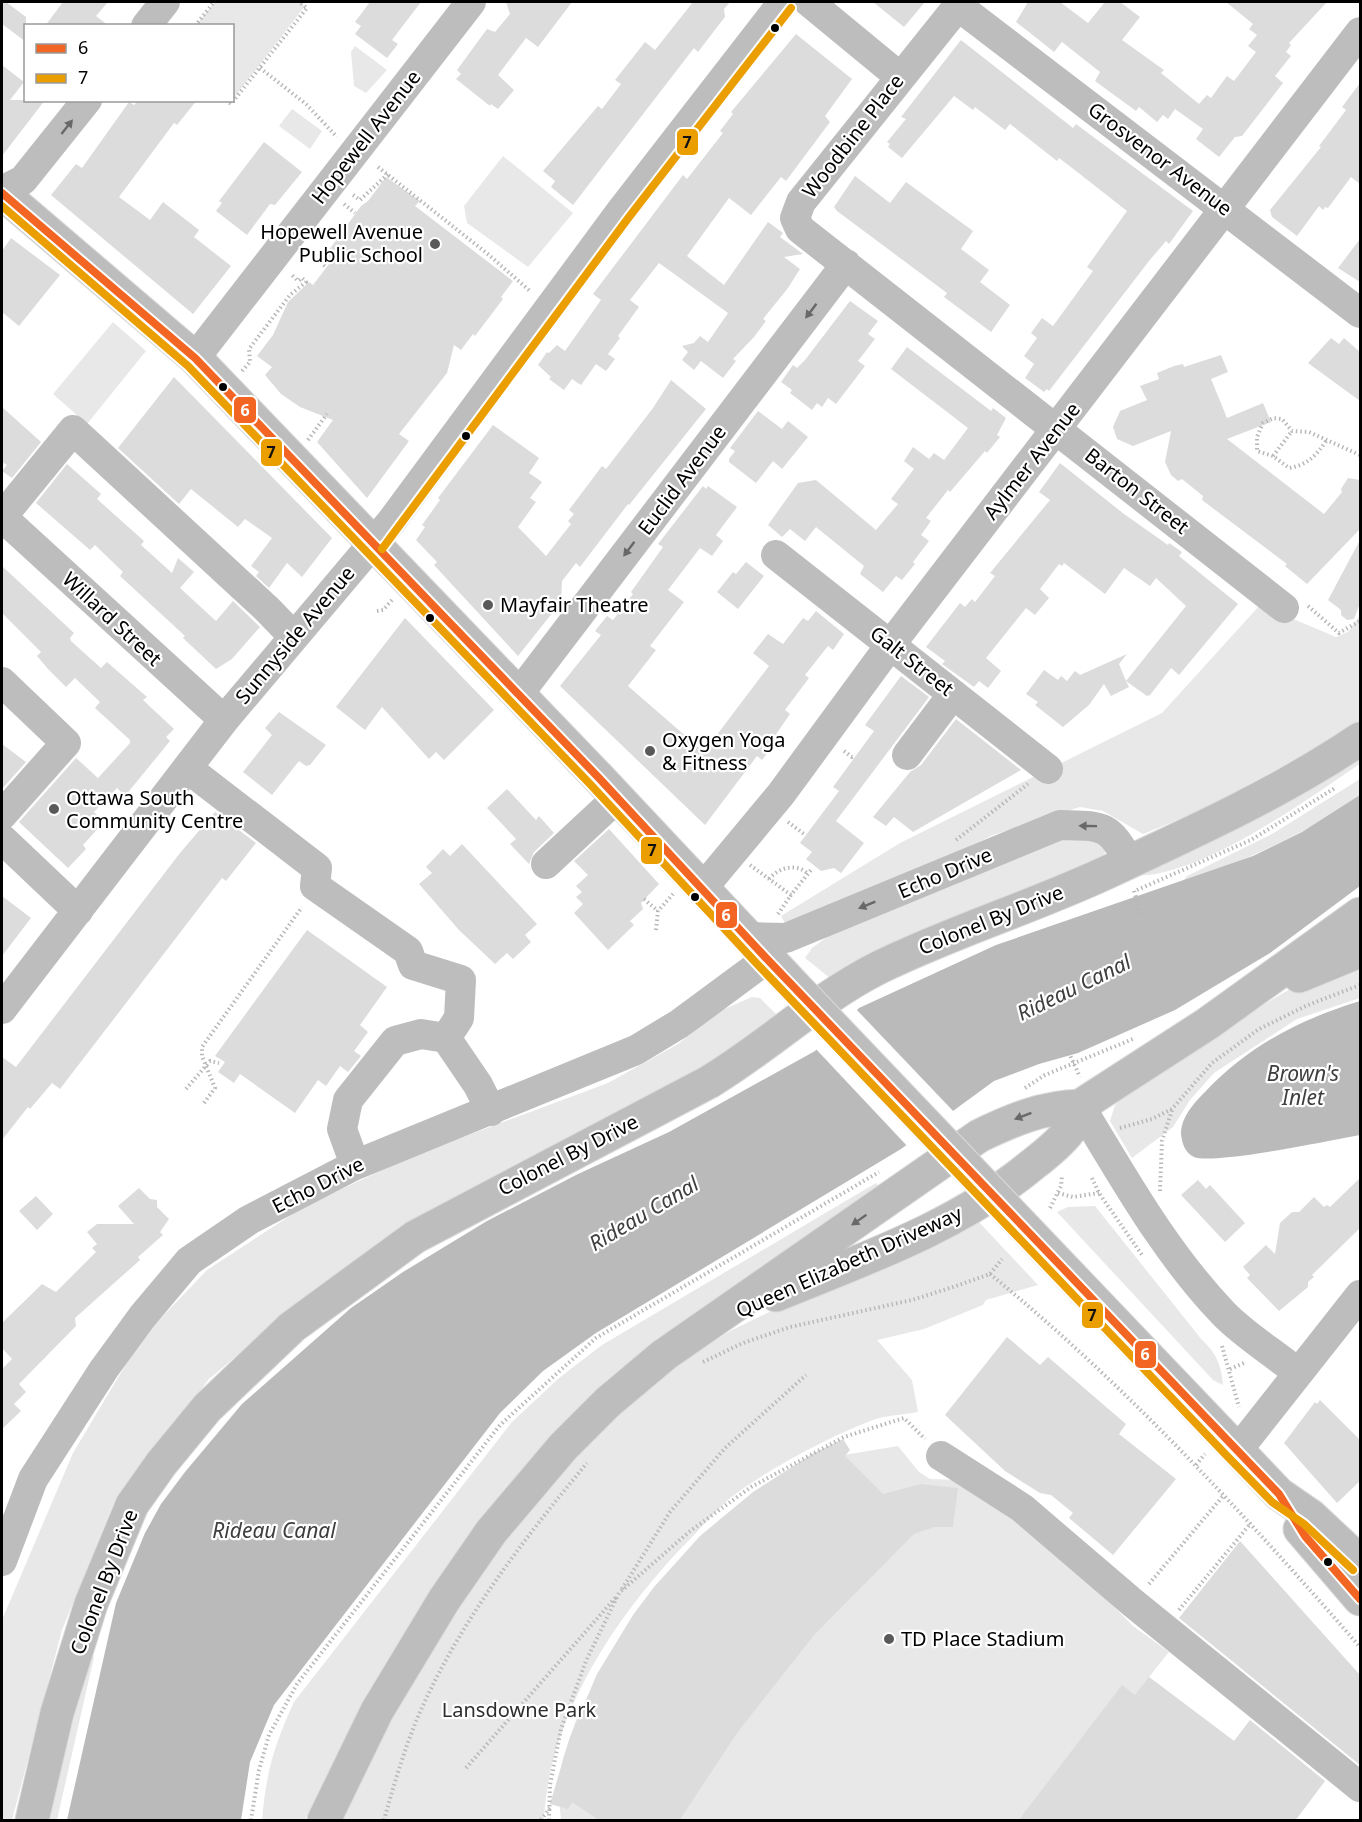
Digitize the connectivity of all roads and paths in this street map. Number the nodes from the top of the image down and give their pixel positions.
1 (165, 2) edge
2 (214, 2) edge
3 (299, 2) edge
4 (471, 2) edge
5 (783, 2) edge
6 (809, 2) edge
7 (958, 4) edge
8 (148, 24) edge
9 (197, 24) edge
10 (1360, 32) edge
11 (260, 68) junction
12 (900, 77) junction
13 (234, 100) edge
14 (85, 102) edge
15 (344, 142) dead end
16 (378, 167) dead end
17 (388, 174) junction
18 (347, 190) dead end
19 (2, 192) edge
20 (347, 206) dead end
21 (1224, 207) junction
22 (355, 213) dead end
23 (846, 264) junction
24 (298, 281) dead end
25 (530, 291) dead end
26 (1360, 313) edge
27 (195, 358) junction
28 (240, 373) dead end
29 (327, 414) dead end
30 (1058, 429) junction
31 (1292, 431) junction
32 (308, 440) dead end
33 (1326, 441) junction
34 (1360, 455) edge
35 (1273, 456) junction
36 (2, 517) edge
37 (374, 543) junction
38 (776, 555) dead end
39 (394, 599) dead end
40 (1284, 608) joint
41 (377, 611) dead end
42 (1360, 621) edge
43 (294, 637) junction
44 (891, 644) junction
45 (2, 682) edge
46 (953, 694) junction
47 (518, 695) junction
48 (224, 720) junction
49 (1360, 739) edge
50 (847, 753) dead end
51 (907, 755) dead end
52 (855, 756) dead end
53 (188, 768) junction
54 (1048, 769) joint
55 (1343, 783) dead end
56 (617, 798) junction
57 (2, 815) edge
58 (781, 816) dead end
59 (804, 834) dead end
60 (2, 839) edge
61 (953, 841) dead end
62 (745, 862) dead end
63 (546, 864) dead end
64 (1132, 876) junction
65 (769, 879) junction
66 (315, 886) junction
67 (688, 891) junction
68 (1123, 894) dead end
69 (644, 899) dead end
70 (78, 911) junction
71 (658, 911) junction
72 (1141, 914) dead end
73 (1360, 915) edge
74 (656, 930) dead end
75 (757, 948) junction
76 (1360, 951) edge
77 (1360, 985) edge
78 (2, 1009) edge
79 (1206, 1024) junction
80 (446, 1038) junction
81 (1063, 1040) dead end
82 (1074, 1062) dead end
83 (219, 1063) dead end
84 (205, 1065) junction
85 (186, 1089) dead end
86 (204, 1103) dead end
87 (1080, 1106) junction
88 (1172, 1109) junction
89 (491, 1111) junction
90 (1113, 1129) dead end
91 (355, 1165) junction
92 (1062, 1171) dead end
93 (1125, 1183) junction
94 (1058, 1193) junction
95 (1050, 1208) dead end
96 (1157, 1231) junction
97 (1002, 1259) dead end
98 (990, 1274) junction
99 (1360, 1296) edge
100 (719, 1319) junction
101 (699, 1364) dead end
102 (1298, 1373) junction
103 (806, 1375) dead end
104 (904, 1418) dead end
105 (1237, 1451) junction
106 (941, 1456) dead end
107 (590, 1459) dead end
108 (1279, 1494) junction
109 (1223, 1496) junction
110 (1251, 1522) junction
111 (2, 1561) edge
112 (1360, 1562) edge
113 (619, 1593) junction
114 (1360, 1599) edge
115 (1133, 1603) junction
116 (1165, 1627) junction
117 (1360, 1647) edge
118 (466, 1768) dead end
119 (1360, 1787) edge
120 (550, 1807) junction
121 (32, 1821) edge
122 (324, 1821) edge
123 (384, 1821) edge
124 (541, 1821) edge
125 (549, 1821) edge

1 - 8 street
2 - 9 path
3 - 11 path
4 - 27 street, Hopewell Avenue
5 - 37 street, Sunnyside Avenue
6 - 12 street
7 - 12 street, Woodbine Place
7 - 21 street, Grosvenor Avenue
10 - 21 street, Aylmer Avenue
11 - 13 path
11 - 15 path
12 - 23 street, Woodbine Place
19 -> 14 street
16 - 17 path
17 - 18 path
17 - 25 path
19 - 27 main road
20 - 22 path
21 - 26 street, Grosvenor Avenue
21 - 30 street, Aylmer Avenue
23 - 30 street, Barton Street
23 -> 47 street, Euclid Avenue
24 - 28 path
27 - 37 main road
29 - 32 path
30 - 40 street, Barton Street
30 - 44 street, Aylmer Avenue
31 - 33 path
31 - 35 path
31 - 35 path
33 - 34 path
33 - 35 path
36 - 43 street
36 - 48 street, Willard Street
37 - 43 street, Sunnyside Avenue
37 - 47 main road
38 - 44 street, Galt Street
39 - 41 path
40 - 42 path
43 - 48 street, Sunnyside Avenue
44 - 46 street, Galt Street
44 - 67 street, Aylmer Avenue
45 - 57 street
46 - 51 street
46 - 54 street, Galt Street
47 - 56 main road
48 - 53 street, Sunnyside Avenue
49 - 64 main road, Colonel By Drive
50 - 52 path
53 - 66 street
53 - 70 street, Sunnyside Avenue
54 - 61 path
55 - 64 path
56 - 63 street
56 - 67 main road
58 - 59 path
60 - 70 street
62 - 65 path
64 - 68 path
64 - 72 path
64 -> 75 street, Echo Drive
64 - 121 main road, Colonel By Drive
65 - 65 path
66 - 80 street
66 - 84 path
67 - 71 path
67 - 75 main road
69 - 71 path
70 - 78 street, Sunnyside Avenue
71 - 74 path
73 - 79 main road, Queen Elizabeth Driveway
75 - 89 street, Echo Drive
75 - 105 main road, bridge
76 - 79 main road, Queen Elizabeth Driveway
77 - 88 path
79 - 87 main road, Queen Elizabeth Driveway
80 - 89 street
80 - 91 street
81 - 82 path
83 - 84 path
84 - 85 path
84 - 86 path
87 - 93 street
87 -> 100 main road, Queen Elizabeth Driveway
87 - 100 main road, Queen Elizabeth Driveway
88 - 90 path
88 - 96 path
89 - 91 street, Echo Drive
91 - 111 street, Echo Drive
92 - 94 path
93 - 94 path
93 - 96 street
94 - 95 path
96 - 102 street
97 - 98 path
98 - 101 path
98 - 109 path
99 - 102 street
100 - 122 main road, Queen Elizabeth Driveway
102 - 105 street
103 - 113 path
104 - 113 path
105 - 108 main road
106 - 115 street
107 - 123 path
108 - 112 main road
108 - 114 main road
109 - 110 path
109 - 115 path
110 - 116 path
110 - 117 path
113 - 118 path
113 - 120 path
115 - 116 street
116 - 119 street
120 - 124 path
120 - 125 path

